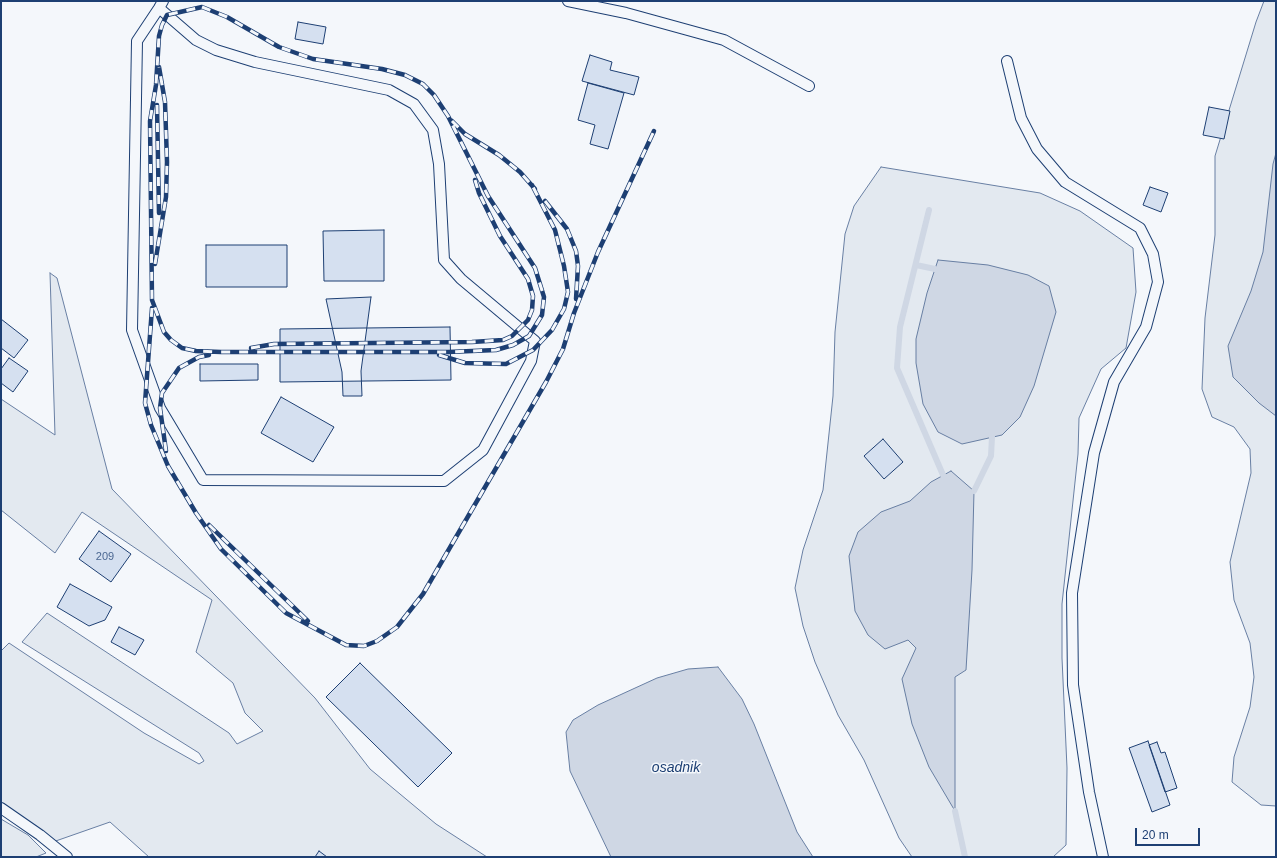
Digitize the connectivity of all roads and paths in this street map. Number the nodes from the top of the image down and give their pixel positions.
1 (568, 1) edge
2 (161, 4) edge
3 (1007, 61) dead end
4 (809, 86) dead end
5 (1, 808) edge
6 (67, 857) edge
7 (1103, 857) edge

1 - 4 lane
2 - 2 lane
3 - 7 lane
5 - 6 lane

